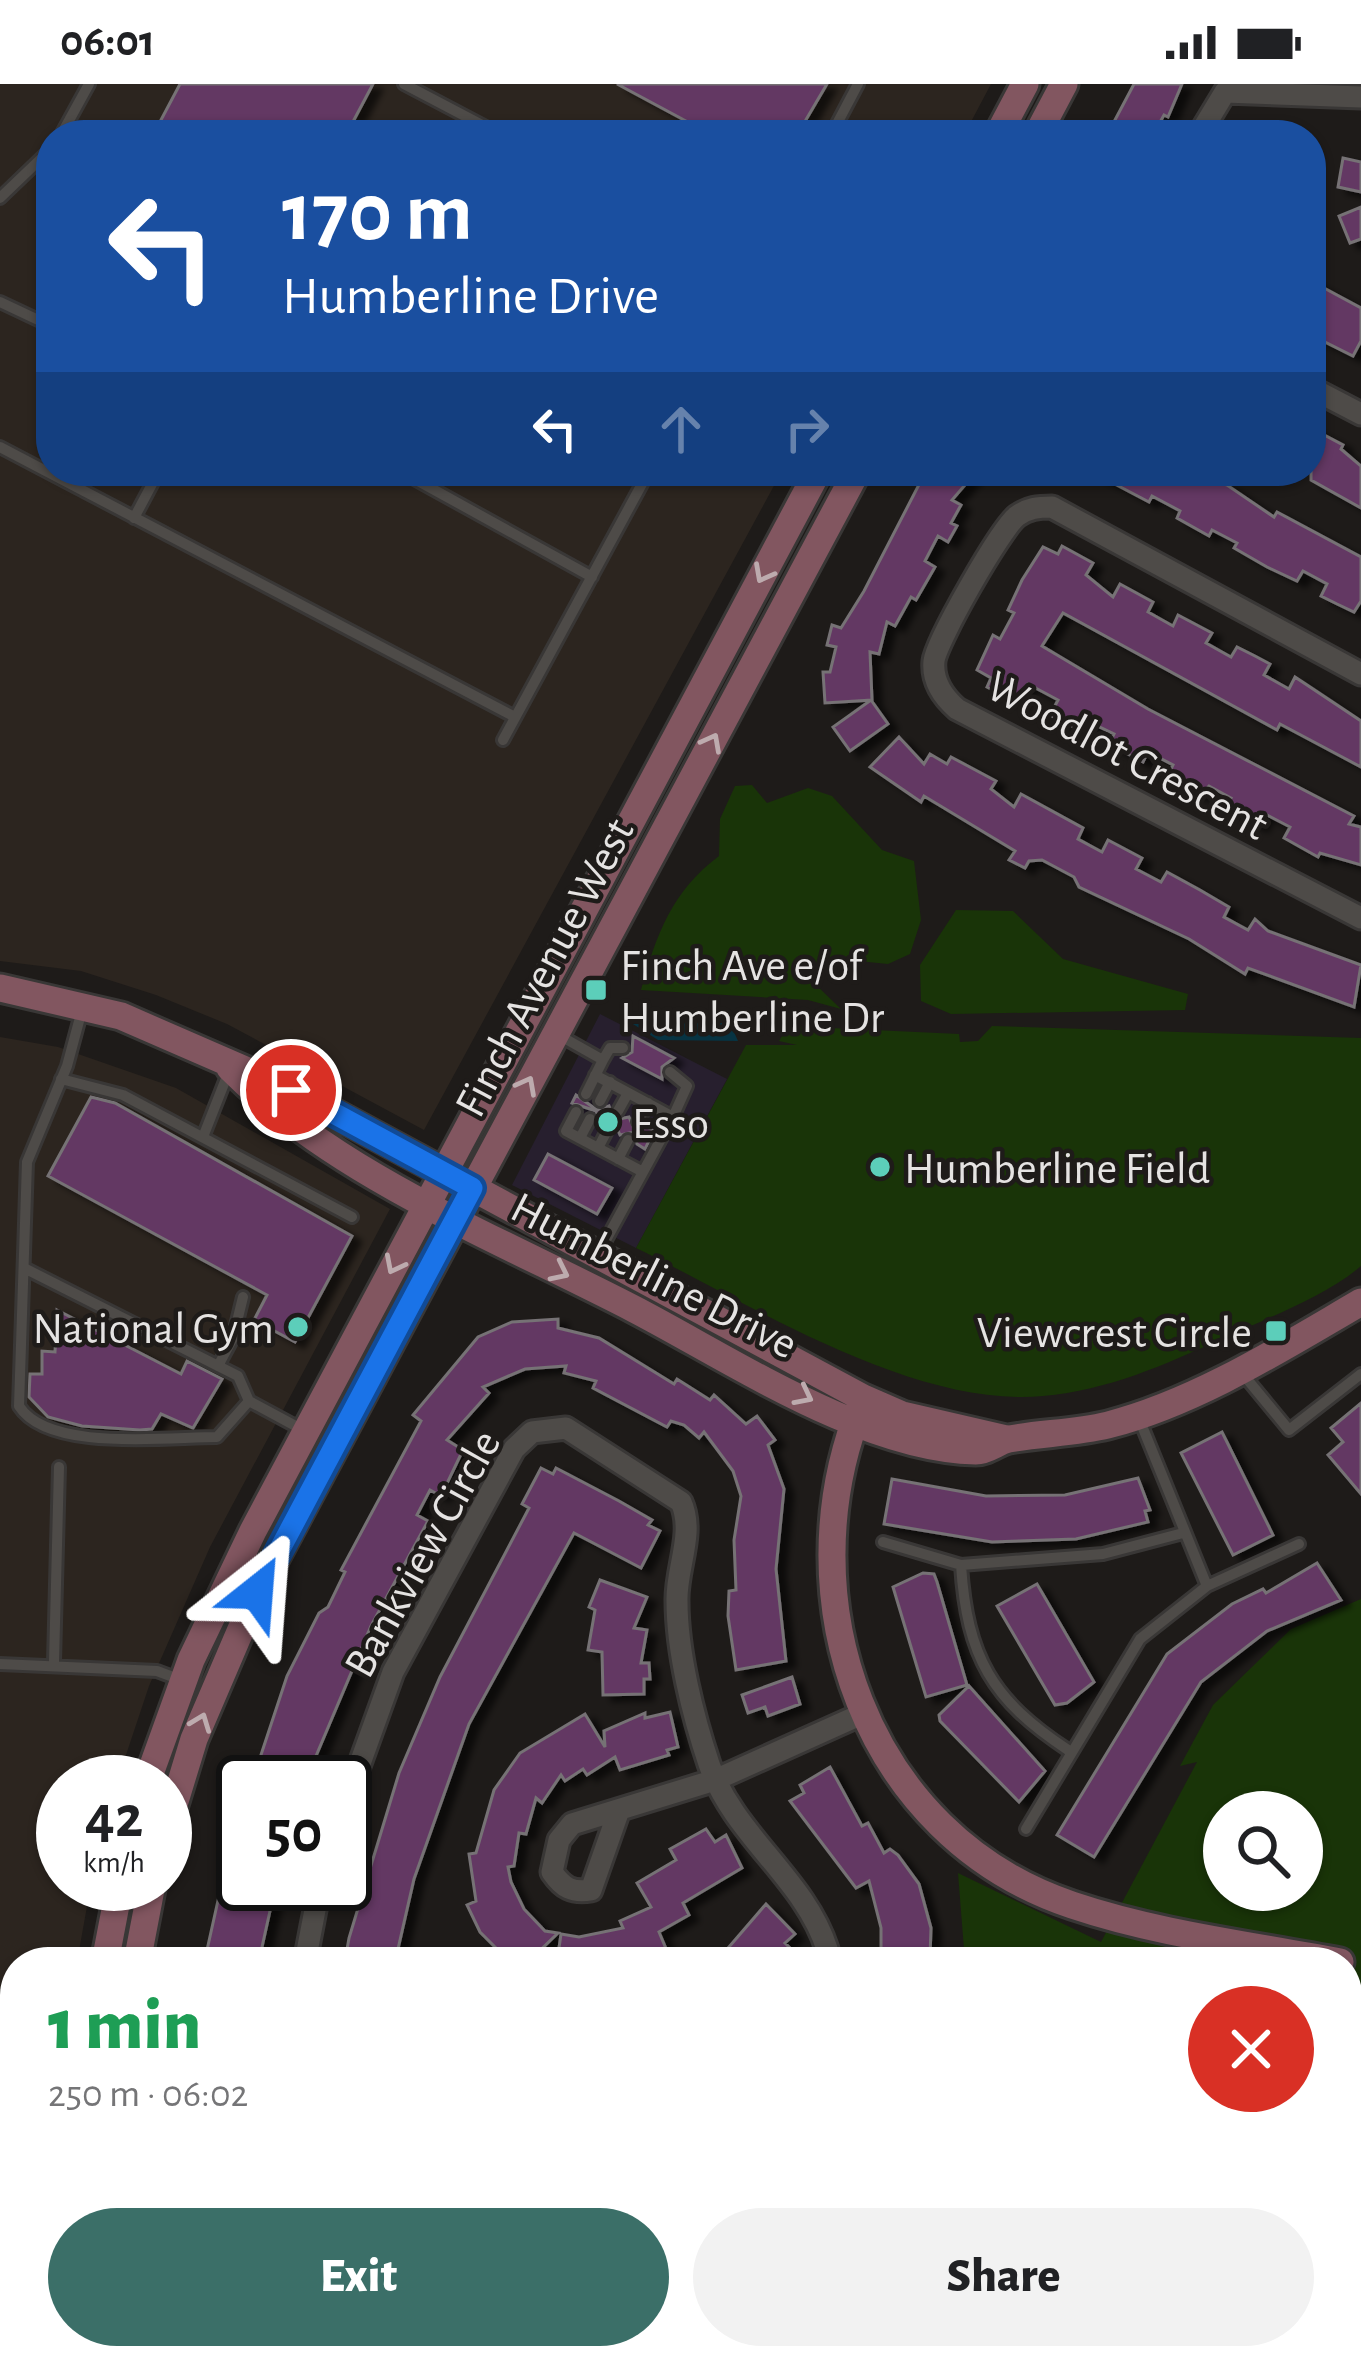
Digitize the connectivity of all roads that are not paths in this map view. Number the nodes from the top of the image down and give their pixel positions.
1 (89, 84) edge
2 (404, 84) edge
3 (858, 84) edge
4 (1025, 84) edge
5 (1064, 84) edge
6 (1361, 97) edge
7 (69, 120) edge
8 (472, 120) edge
9 (839, 120) edge
10 (1006, 120) edge
11 (1045, 120) edge
12 (1208, 120) edge
13 (36, 163) edge
14 (0, 198) edge
15 (0, 302) edge
16 (36, 319) edge
17 (1326, 396) edge
18 (1361, 414) edge
19 (0, 447) edge
20 (36, 466) edge
21 (74, 486) edge
22 (151, 486) edge
23 (427, 486) edge
24 (641, 486) edge
25 (810, 486) edge
26 (849, 486) edge
27 (134, 518) junction
28 (592, 577) junction
29 (1361, 674) edge
30 (515, 717) junction
31 (503, 740) dead end
32 (1361, 917) edge
33 (0, 988) edge
34 (83, 1007) junction
35 (556, 1033) junction
36 (623, 1048) dead end
37 (603, 1060) junction
38 (230, 1068) junction
39 (670, 1072) dead end
40 (595, 1075) junction
41 (61, 1079) junction
42 (610, 1082) junction
43 (628, 1093) junction
44 (586, 1094) dead end
45 (600, 1101) dead end
46 (648, 1103) junction
47 (618, 1111) dead end
48 (576, 1112) dead end
49 (673, 1117) junction
50 (590, 1119) dead end
51 (638, 1122) dead end
52 (608, 1129) dead end
53 (202, 1138) junction
54 (580, 1138) junction
55 (628, 1140) dead end
56 (598, 1148) junction
57 (618, 1159) junction
58 (643, 1172) junction
59 (444, 1173) junction
60 (472, 1188) junction
61 (428, 1202) junction
62 (352, 1217) dead end
63 (456, 1219) junction
64 (599, 1254) junction
65 (24, 1268) junction
66 (243, 1297) dead end
67 (1361, 1302) edge
68 (218, 1366) junction
69 (1238, 1368) junction
70 (1361, 1374) edge
71 (249, 1401) junction
72 (859, 1410) junction
73 (1138, 1416) junction
74 (306, 1431) junction
75 (58, 1467) dead end
76 (1183, 1533) junction
77 (884, 1542) dead end
78 (1299, 1544) dead end
79 (961, 1565) junction
80 (1207, 1586) junction
81 (54, 1662) junction
82 (0, 1664) edge
83 (183, 1681) junction
84 (862, 1714) junction
85 (1068, 1750) junction
86 (157, 1755) edge
87 (191, 1755) edge
88 (363, 1755) edge
89 (716, 1780) junction
90 (618, 1813) dead end
91 (1026, 1828) dead end
92 (115, 1911) edge
93 (147, 1911) edge
94 (315, 1911) edge
95 (108, 1947) edge
96 (140, 1947) edge
97 (308, 1947) edge
98 (826, 1947) edge
99 (1267, 1947) edge

1 - 7 lane
2 - 8 lane
3 - 9 lane
4 - 10 main road
5 - 11 main road
6 - 12 street
13 - 14 lane
15 - 16 lane
17 - 18 street
19 - 20 lane
21 - 27 lane
22 - 27 lane
23 - 28 lane
24 - 28 lane
25 -> 59 main road, Finch Avenue West
35 -> 26 main road, Finch Avenue West
27 - 30 lane
28 - 30 lane
29 - 32 street, Woodlot Crescent
30 - 31 lane
33 - 34 main road, Humberline Drive
34 - 38 main road, Humberline Drive
34 - 41 lane
35 - 37 lane
60 -> 35 main road, Finch Avenue West
36 - 37 lane
37 - 40 lane
38 - 53 lane
38 - 59 main road, Humberline Drive
38 - 61 main road, Humberline Drive
39 - 49 lane
40 - 42 lane
40 - 44 lane
41 - 53 lane
41 - 65 lane
42 - 43 lane
42 - 45 lane
43 - 46 lane
43 - 47 lane
46 - 49 lane
46 - 51 lane
48 - 54 lane
49 - 58 lane
50 - 54 lane
52 - 56 lane
53 - 62 lane
54 - 56 lane
55 - 57 lane
56 - 57 lane
57 - 58 lane
58 - 64 lane
59 - 60 main road, Humberline Drive
59 - 61 main road, Finch Avenue West
60 - 63 main road, Finch Avenue West
60 - 64 main road, Humberline Drive
61 - 63 main road, Humberline Drive
61 -> 74 main road, Finch Avenue West
63 -> 72 main road, Humberline Drive
87 -> 63 main road, Finch Avenue West
64 - 72 main road, Humberline Drive
65 - 68 lane
65 - 71 lane
66 - 68 lane
67 - 69 main road, Humberline Drive
68 - 71 lane
69 - 70 lane
69 - 73 main road, Humberline Drive
71 - 74 lane
72 - 73 main road, Humberline Drive
72 - 84 main road
73 - 76 lane
74 - 83 main road, Finch Avenue West
75 - 81 lane
76 - 79 lane
76 - 80 lane
77 - 79 lane
78 - 80 lane
79 - 85 lane
80 - 85 lane
81 - 82 lane
81 - 83 lane
83 - 86 main road, Finch Avenue West
84 - 89 street
84 - 99 main road
85 - 91 lane
88 - 89 street, Bankview Circle
89 - 90 street
89 - 98 street, Bankview Circle
92 - 95 main road
93 - 96 main road
94 - 97 street

